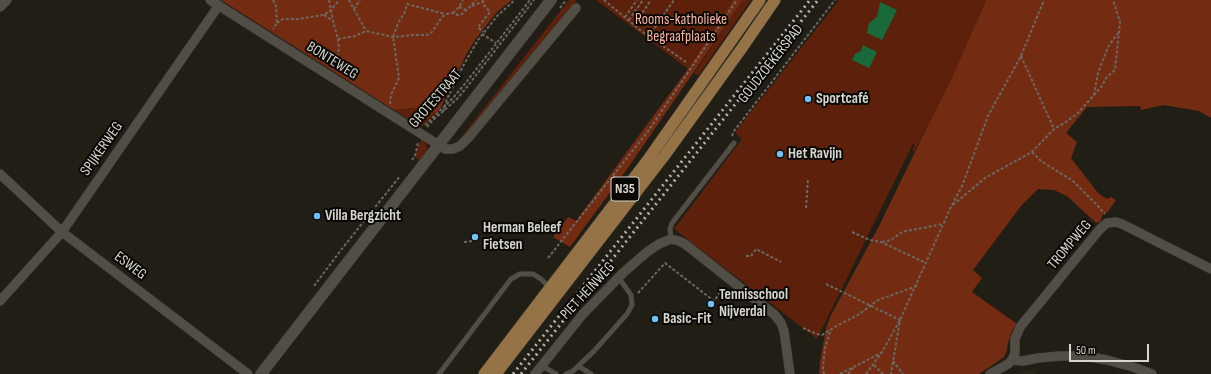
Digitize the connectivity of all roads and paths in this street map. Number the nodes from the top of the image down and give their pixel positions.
1 (7, 0) edge
2 (210, 0) edge
3 (273, 0) edge
4 (329, 0) edge
5 (339, 0) edge
6 (349, 0) edge
7 (360, 0) edge
8 (405, 0) edge
9 (463, 0) edge
10 (476, 0) edge
11 (515, 0) edge
12 (530, 0) edge
13 (534, 0) edge
14 (552, 0) edge
15 (604, 0) edge
16 (637, 0) edge
17 (643, 0) edge
18 (651, 0) edge
19 (674, 0) edge
20 (737, 0) edge
21 (760, 0) edge
22 (775, 0) edge
23 (835, 0) edge
24 (1044, 0) edge
25 (1113, 0) edge
26 (482, 1) edge
27 (407, 4) junction
28 (219, 5) junction
29 (471, 6) junction
30 (0, 7) edge
31 (459, 7) junction
32 (576, 8) dead end
33 (354, 9) junction
34 (331, 10) junction
35 (466, 10) junction
36 (441, 13) junction
37 (447, 14) junction
38 (452, 14) junction
39 (277, 16) junction
40 (324, 16) junction
41 (442, 17) junction
42 (625, 17) junction
43 (283, 19) junction
44 (629, 20) junction
45 (333, 21) junction
46 (277, 23) junction
47 (634, 24) junction
48 (366, 31) junction
49 (1119, 32) junction
50 (483, 33) junction
51 (649, 36) junction
52 (269, 37) junction
53 (393, 37) junction
54 (338, 40) junction
55 (498, 44) junction
56 (1021, 56) junction
57 (686, 62) dead end
58 (326, 73) junction
59 (1094, 96) junction
60 (445, 106) junction
61 (386, 111) junction
62 (442, 112) junction
63 (1054, 129) junction
64 (422, 134) junction
65 (734, 143) joint
66 (439, 145) junction
67 (1032, 152) junction
68 (411, 162) dead end
69 (402, 172) dead end
70 (0, 174) edge
71 (808, 179) dead end
72 (951, 206) junction
73 (806, 208) dead end
74 (1104, 217) dead end
75 (943, 224) junction
76 (62, 232) junction
77 (852, 232) dead end
78 (671, 239) junction
79 (473, 241) dead end
80 (464, 242) dead end
81 (881, 242) junction
82 (746, 256) dead end
83 (548, 258) dead end
84 (781, 262) dead end
85 (926, 263) junction
86 (1211, 269) edge
87 (619, 278) junction
88 (729, 279) junction
89 (826, 284) dead end
90 (916, 286) junction
91 (313, 287) dead end
92 (550, 288) junction
93 (632, 300) junction
94 (0, 301) edge
95 (871, 306) junction
96 (900, 320) junction
97 (803, 328) dead end
98 (830, 331) junction
99 (882, 352) junction
100 (1012, 360) junction
101 (893, 362) junction
102 (874, 364) junction
103 (856, 365) junction
104 (542, 366) junction
105 (578, 366) junction
106 (1132, 370) edge
107 (248, 374) edge
108 (262, 374) edge
109 (439, 374) edge
110 (484, 374) edge
111 (496, 374) edge
112 (535, 374) edge
113 (556, 374) edge
114 (566, 374) edge
115 (591, 374) edge
116 (790, 374) edge
117 (824, 374) edge
118 (840, 374) edge
119 (848, 374) edge
120 (866, 374) edge
121 (882, 374) edge
122 (891, 374) edge
123 (903, 374) edge
124 (990, 374) edge
125 (1152, 374) edge

1 - 30 street
2 - 28 street, BONTEWEG
3 - 39 path
4 - 34 path
5 - 34 path
6 - 33 path
7 - 33 path
8 - 27 path
9 - 31 path
10 - 29 path
11 - 50 path
12 - 55 path
13 - 55 path, GROTESTRAAT
14 - 66 street, GROTESTRAAT
15 - 42 path
16 - 42 path
17 - 44 path
18 - 47 path
19 - 51 path
20 - 83 path
21 - 92 main road, N35
22 - 111 main road, N35
23 - 65 path, GOUDZOEKERSPAD
24 - 56 path
25 - 49 path
26 - 29 path
26 - 50 path
27 - 36 path
27 - 53 path
28 - 52 street, BONTEWEG
28 - 76 street, SPIJKERWEG
29 - 35 path
31 - 35 path
31 - 38 path
32 - 66 street
33 - 48 path
34 - 40 path
34 - 45 path
35 - 38 path
36 - 37 path
36 - 41 path
37 - 38 path
37 - 41 path
39 - 43 path
39 - 46 path
40 - 43 path
40 - 45 path
41 - 53 path
42 - 44 path
43 - 46 path
44 - 47 path
45 - 54 path
46 - 52 path
47 - 51 path
48 - 53 path
48 - 54 path
49 - 59 path
49 - 59 path
50 - 55 path
50 - 60 path
51 - 57 path
52 - 58 street, BONTEWEG
53 - 61 path
54 - 58 path
55 - 60 path
55 - 62 path, GROTESTRAAT
56 - 63 path
56 - 72 path
58 - 61 street, BONTEWEG
59 - 63 path
60 - 62 path
60 - 64 path
61 - 64 street, BONTEWEG
62 - 64 path, GROTESTRAAT
63 - 67 path
64 - 66 street, BONTEWEG
64 - 68 path, GROTESTRAAT
65 - 78 lane
66 - 108 street, GROTESTRAAT
67 - 72 path
67 - 74 path
69 - 91 path
70 - 76 street, ESWEG
71 - 73 path
72 - 75 path
75 - 81 path
75 - 85 path
76 - 94 street, SPIJKERWEG
76 - 107 street, ESWEG
77 - 81 path
78 - 87 street, PIET HEINWEG
78 - 88 street
79 - 80 path
81 - 85 path
82 - 84 path
85 - 90 path
86 - 100 street, TROMPWEG
87 - 93 lane
87 - 104 street, PIET HEINWEG
88 - 93 path
88 - 116 street
89 - 95 path
90 - 95 path
90 - 96 path
92 - 109 lane
92 - 110 main road, N35
93 - 105 lane
95 - 96 path
95 - 98 path
96 - 99 path
96 - 101 path
97 - 98 path
98 - 117 path
99 - 102 path
99 - 103 path
100 - 106 street
100 - 124 street
101 - 122 path
101 - 123 path
102 - 120 path
102 - 121 path
103 - 118 path
103 - 119 path
104 - 112 street, PIET HEINWEG
104 - 113 lane
105 - 114 lane
105 - 115 lane
106 - 125 street

